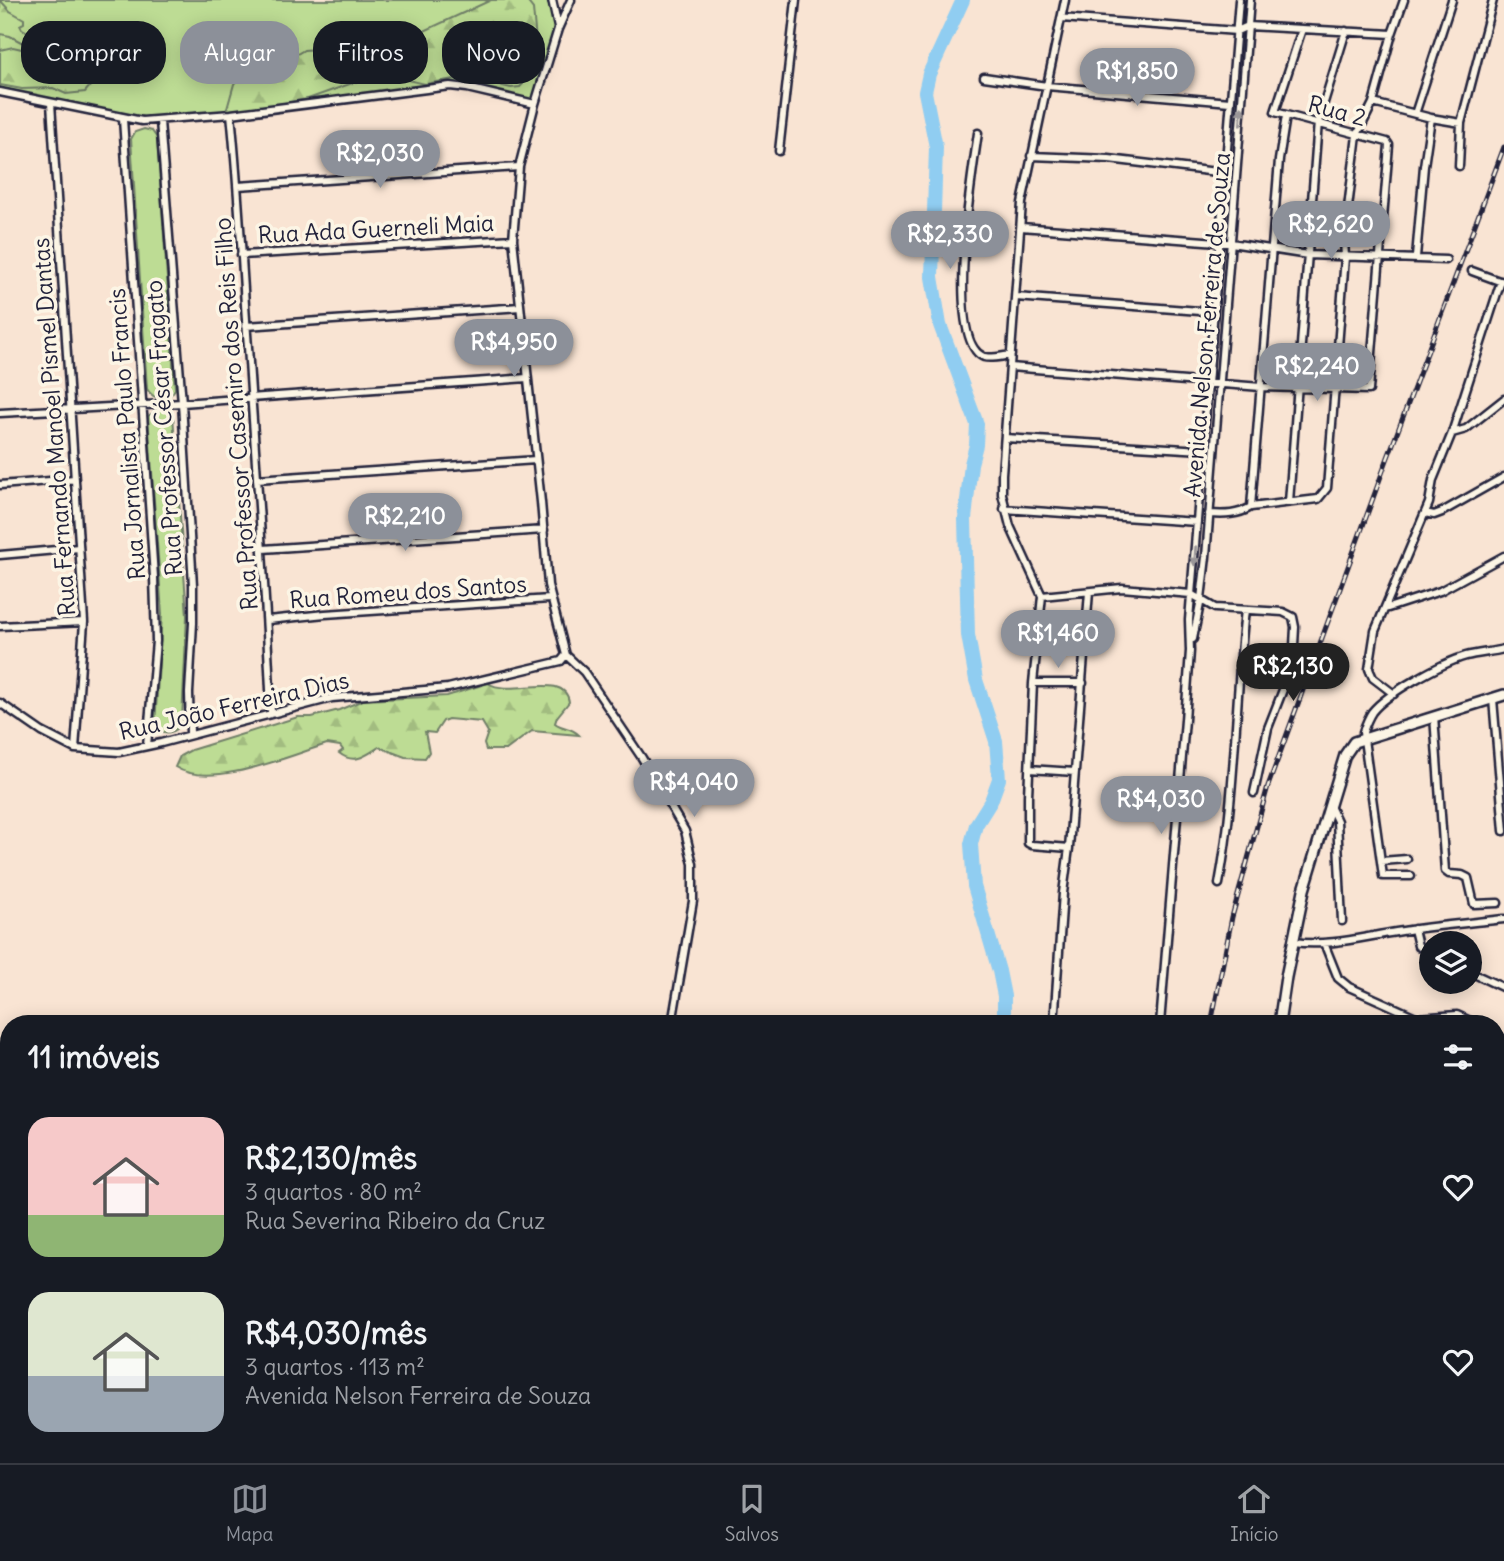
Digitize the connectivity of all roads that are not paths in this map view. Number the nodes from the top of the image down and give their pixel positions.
1 (552, 0) edge
2 (571, 0) edge
3 (796, 0) edge
4 (1065, 0) edge
5 (1239, 0) edge
6 (1250, 0) edge
7 (1404, 0) edge
8 (1452, 0) edge
9 (1493, 0) edge
10 (1061, 18) junction
11 (1248, 26) junction
12 (558, 29) junction
13 (1302, 29) junction
14 (1237, 31) junction
15 (1346, 31) junction
16 (1392, 34) junction
17 (984, 77) dead end
18 (1047, 86) junction
19 (0, 92) edge
20 (51, 103) junction
21 (1230, 103) junction
22 (1373, 103) junction
23 (535, 104) junction
24 (231, 114) junction
25 (1415, 114) junction
26 (1286, 116) junction
27 (1431, 118) junction
28 (123, 119) junction
29 (160, 121) junction
30 (1318, 122) junction
31 (1461, 123) junction
32 (978, 133) dead end
33 (1357, 135) junction
34 (779, 151) dead end
35 (1031, 156) junction
36 (1459, 166) dead end
37 (519, 167) junction
38 (1225, 173) junction
39 (238, 186) junction
40 (1021, 227) junction
41 (513, 239) junction
42 (1219, 242) junction
43 (1231, 243) junction
44 (1271, 250) junction
45 (241, 255) junction
46 (1308, 255) junction
47 (1380, 256) junction
48 (1345, 257) junction
49 (1416, 257) junction
50 (1446, 260) dead end
51 (1472, 271) dead end
52 (1502, 282) edge
53 (1016, 297) junction
54 (520, 307) junction
55 (1213, 312) junction
56 (246, 326) junction
57 (1011, 355) junction
58 (1010, 367) junction
59 (527, 378) junction
60 (1208, 382) junction
61 (1219, 383) junction
62 (1261, 387) junction
63 (1298, 388) junction
64 (1336, 390) junction
65 (251, 398) junction
66 (1504, 399) edge
67 (182, 403) junction
68 (0, 404) edge
69 (143, 405) junction
70 (70, 410) junction
71 (0, 413) edge
72 (1452, 433) junction
73 (1004, 438) junction
74 (1202, 450) junction
75 (536, 460) junction
76 (1504, 477) edge
77 (75, 479) junction
78 (257, 479) junction
79 (0, 485) edge
80 (1289, 502) junction
81 (1251, 507) junction
82 (1004, 509) junction
83 (1425, 513) junction
84 (1209, 514) junction
85 (1197, 522) junction
86 (544, 530) junction
87 (79, 548) junction
88 (264, 549) junction
89 (0, 555) edge
90 (1504, 556) edge
91 (1089, 592) junction
92 (1191, 594) junction
93 (1042, 596) junction
94 (550, 599) junction
95 (1201, 599) junction
96 (1245, 610) junction
97 (1385, 610) junction
98 (268, 620) junction
99 (84, 622) junction
100 (0, 626) edge
101 (1504, 649) edge
102 (1190, 651) junction
103 (566, 655) junction
104 (1033, 683) junction
105 (1083, 683) junction
106 (1394, 694) junction
107 (1504, 695) edge
108 (1493, 699) junction
109 (0, 704) edge
110 (271, 712) junction
111 (1434, 716) junction
112 (190, 734) junction
113 (1364, 738) junction
114 (147, 746) junction
115 (75, 749) junction
116 (1029, 769) junction
117 (1075, 772) junction
118 (1254, 793) dead end
119 (1329, 806) junction
120 (1504, 831) edge
121 (1069, 848) junction
122 (1407, 859) dead end
123 (1381, 861) junction
124 (1411, 876) dead end
125 (1219, 884) dead end
126 (1498, 903) dead end
127 (1504, 919) edge
128 (1342, 921) dead end
129 (1414, 929) junction
130 (1294, 942) junction
131 (1324, 943) junction
132 (1419, 946) edge
133 (1482, 978) edge
134 (1504, 988) edge
135 (673, 1015) edge
136 (1055, 1015) edge
137 (1161, 1015) edge
138 (1281, 1015) edge
139 (1411, 1015) edge

1 - 12 street
2 - 12 street
3 - 34 street
4 - 10 street
5 - 14 street, Avenida Nelson Ferreira de Souza
6 - 11 street, Avenida Nelson Ferreira de Souza
7 - 16 street
8 - 25 street
9 - 31 street
10 - 14 street
10 - 18 street
11 - 13 street
11 - 14 street
43 -> 11 street, Avenida Nelson Ferreira de Souza
12 - 23 street
13 - 15 street
13 - 26 street, Rua 2
14 - 21 street, Avenida Nelson Ferreira de Souza
15 - 16 street
15 - 30 street
16 - 22 street
17 - 18 street
18 - 21 street
18 - 35 street
19 - 20 street
20 - 28 street
20 - 70 street, Rua Fernando Manoel Pismel Dantas
21 - 38 street, Avenida Nelson Ferreira de Souza
22 - 25 street, Rua 2
22 - 33 street
23 - 24 street
23 - 37 street
24 - 29 street
24 - 39 street, Rua Professor Casemiro dos Reis Filho
25 - 27 street, Rua 2
26 - 30 street, Rua 2
26 - 44 street
27 - 31 street, Rua 2
27 - 49 street
28 - 29 street
28 - 69 street, Rua Jornalista Paulo Francis
29 - 67 street, Rua Professor César Fragato
30 - 33 street, Rua 2
30 - 46 street
31 - 36 street
32 - 57 street
33 - 47 street, Rua 2
33 - 48 street
35 - 38 street
35 - 40 street
37 - 39 street
37 - 41 street
38 - 42 street, Avenida Nelson Ferreira de Souza
39 - 45 street, Rua Professor Casemiro dos Reis Filho
40 - 42 street
40 - 53 street
41 - 45 street, Rua Ada Guerneli Maia
41 - 54 street
42 - 43 street
42 - 55 street, Avenida Nelson Ferreira de Souza
43 - 44 street
43 - 61 street, Avenida Nelson Ferreira de Souza
44 - 46 street
44 - 62 street
45 - 56 street, Rua Professor Casemiro dos Reis Filho
46 - 48 street
46 - 63 street
47 - 48 street
47 - 49 street
47 - 64 street
48 - 64 street
49 - 50 street
51 - 52 street
52 - 72 street
53 - 55 street
53 - 57 street
54 - 56 street
54 - 59 street
55 - 60 street, Avenida Nelson Ferreira de Souza
56 - 65 street, Rua Professor Casemiro dos Reis Filho
57 - 58 street
58 - 60 street
58 - 73 street
59 - 65 street
59 - 75 street
60 - 61 street
60 - 74 street, Avenida Nelson Ferreira de Souza
61 - 62 street
61 - 84 street, Avenida Nelson Ferreira de Souza
62 - 63 street
62 - 81 street
63 - 64 street
63 - 80 street
64 - 80 street
65 - 67 street
65 - 78 street, Rua Professor Casemiro dos Reis Filho
66 - 72 street
67 - 69 street
67 - 112 street, Rua Professor César Fragato
68 - 71 street
69 - 70 street
69 - 114 street, Rua Jornalista Paulo Francis
70 - 71 street
70 - 77 street, Rua Fernando Manoel Pismel Dantas
72 - 83 street
73 - 74 street
73 - 82 street
74 - 85 street, Avenida Nelson Ferreira de Souza
75 - 78 street
75 - 86 street
76 - 83 street
77 - 79 street
77 - 87 street, Rua Fernando Manoel Pismel Dantas
78 - 88 street, Rua Professor Casemiro dos Reis Filho
80 - 81 street
81 - 84 street
82 - 85 street
82 - 93 street
83 - 97 street
84 - 95 street, Avenida Nelson Ferreira de Souza
85 -> 92 street, Avenida Nelson Ferreira de Souza
86 - 88 street
86 - 94 street
87 - 89 street
87 - 99 street, Rua Fernando Manoel Pismel Dantas
88 - 98 street, Rua Professor Casemiro dos Reis Filho
90 - 97 street
91 - 92 street
91 - 93 street
91 - 105 street
92 - 95 street
92 - 102 street, Avenida Nelson Ferreira de Souza
93 - 104 street
94 - 98 street, Rua Romeu dos Santos
94 - 103 street
95 - 96 street
95 - 102 street, Avenida Nelson Ferreira de Souza
96 - 118 street
96 - 125 street
97 - 106 street
98 - 110 street, Rua Professor Casemiro dos Reis Filho
99 - 100 street
99 - 115 street, Rua Fernando Manoel Pismel Dantas
101 - 106 street
102 - 137 street, Avenida Nelson Ferreira de Souza
103 - 110 street, Rua João Ferreira Dias
103 - 135 street
104 - 105 street
104 - 116 street
105 - 117 street
106 - 113 street
107 - 108 street
108 - 111 street
108 - 120 street
109 - 115 street, Rua João Ferreira Dias
110 - 112 street, Rua João Ferreira Dias
111 - 113 street
111 - 126 street
112 - 114 street, Rua João Ferreira Dias
113 - 119 street
113 - 123 street
114 - 115 street, Rua João Ferreira Dias
116 - 117 street
116 - 121 street
117 - 121 street
119 - 128 street
119 - 130 street
121 - 136 street
122 - 123 street
123 - 124 street
127 - 129 street
129 - 131 street
129 - 132 street
130 - 131 street
130 - 138 street
131 - 139 street
133 - 134 street

